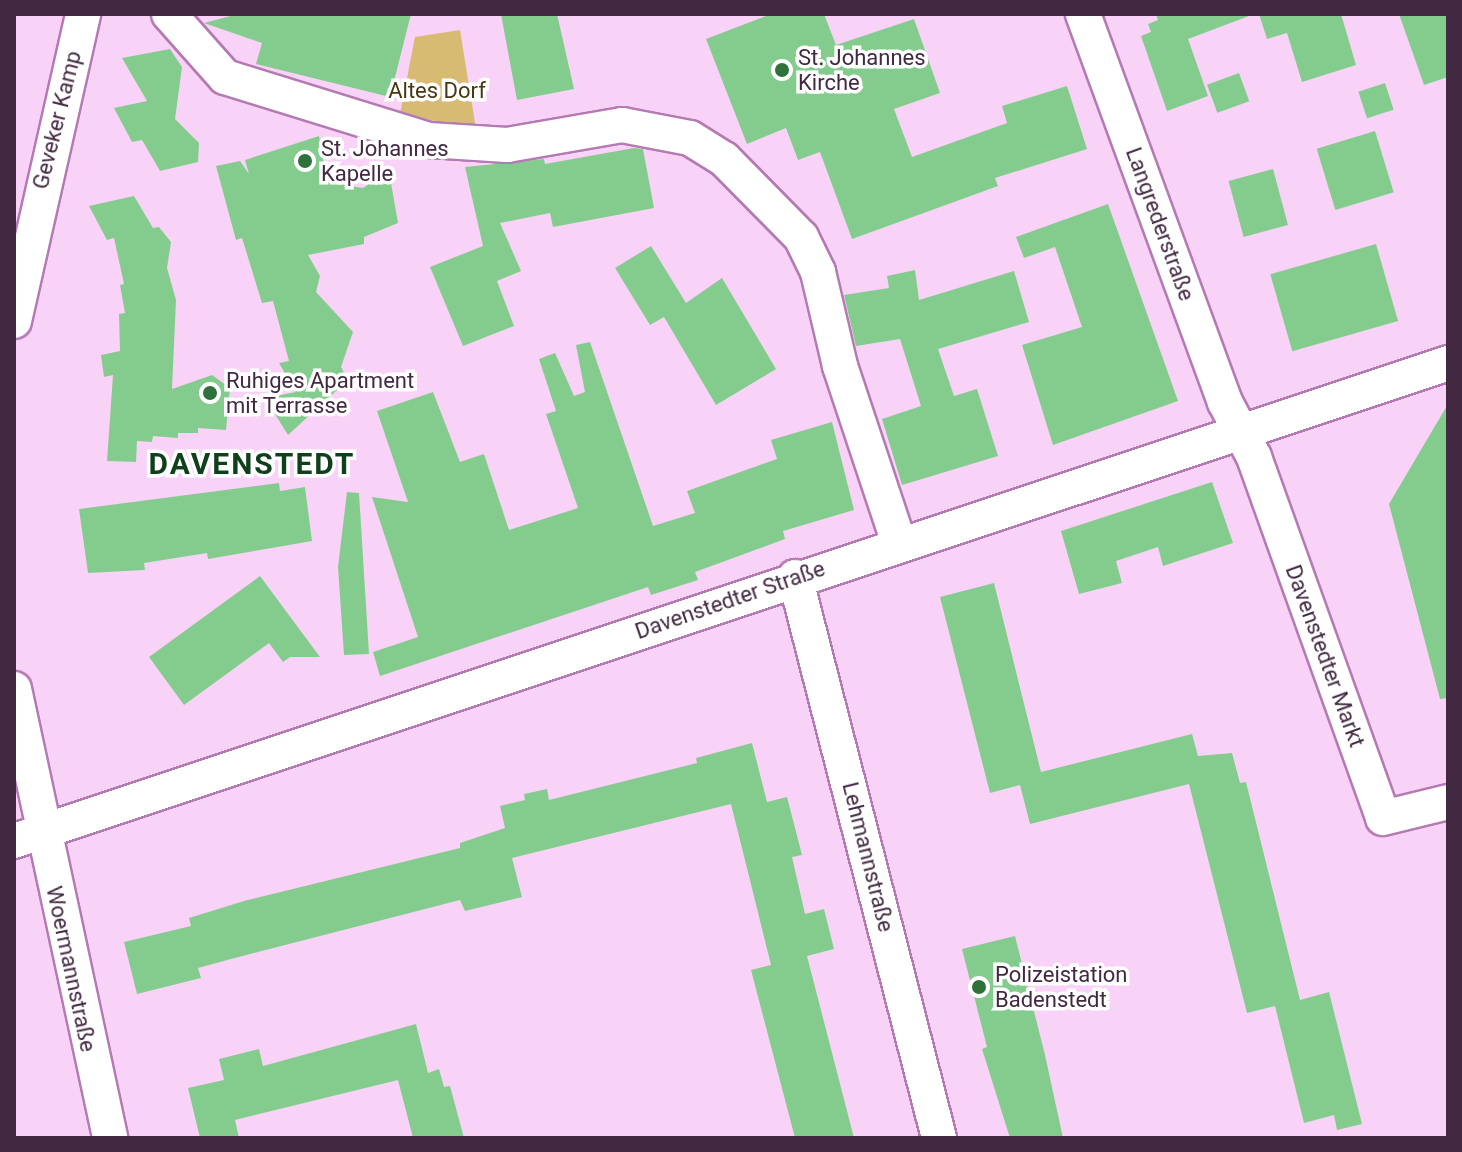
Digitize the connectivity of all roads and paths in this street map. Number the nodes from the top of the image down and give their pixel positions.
1 (83, 14) edge
2 (169, 14) edge
3 (1083, 14) edge
4 (14, 321) edge
5 (1448, 363) edge
6 (1241, 432) junction
7 (899, 543) junction
8 (795, 577) junction
9 (14, 689) edge
10 (1448, 802) edge
11 (29, 824) edge
12 (110, 1138) edge
13 (939, 1138) edge

1 - 4 street, Geveker Kamp
2 - 7 street
3 - 6 street, Langrederstraße
5 - 6 street, Davenstedter Straße
6 - 7 street, Davenstedter Straße
6 - 10 street, Davenstedter Markt
7 - 8 street, Davenstedter Straße
8 - 11 street, Davenstedter Straße
8 - 13 street, Lehmannstraße
9 - 11 street
11 - 12 street, Woermannstraße

